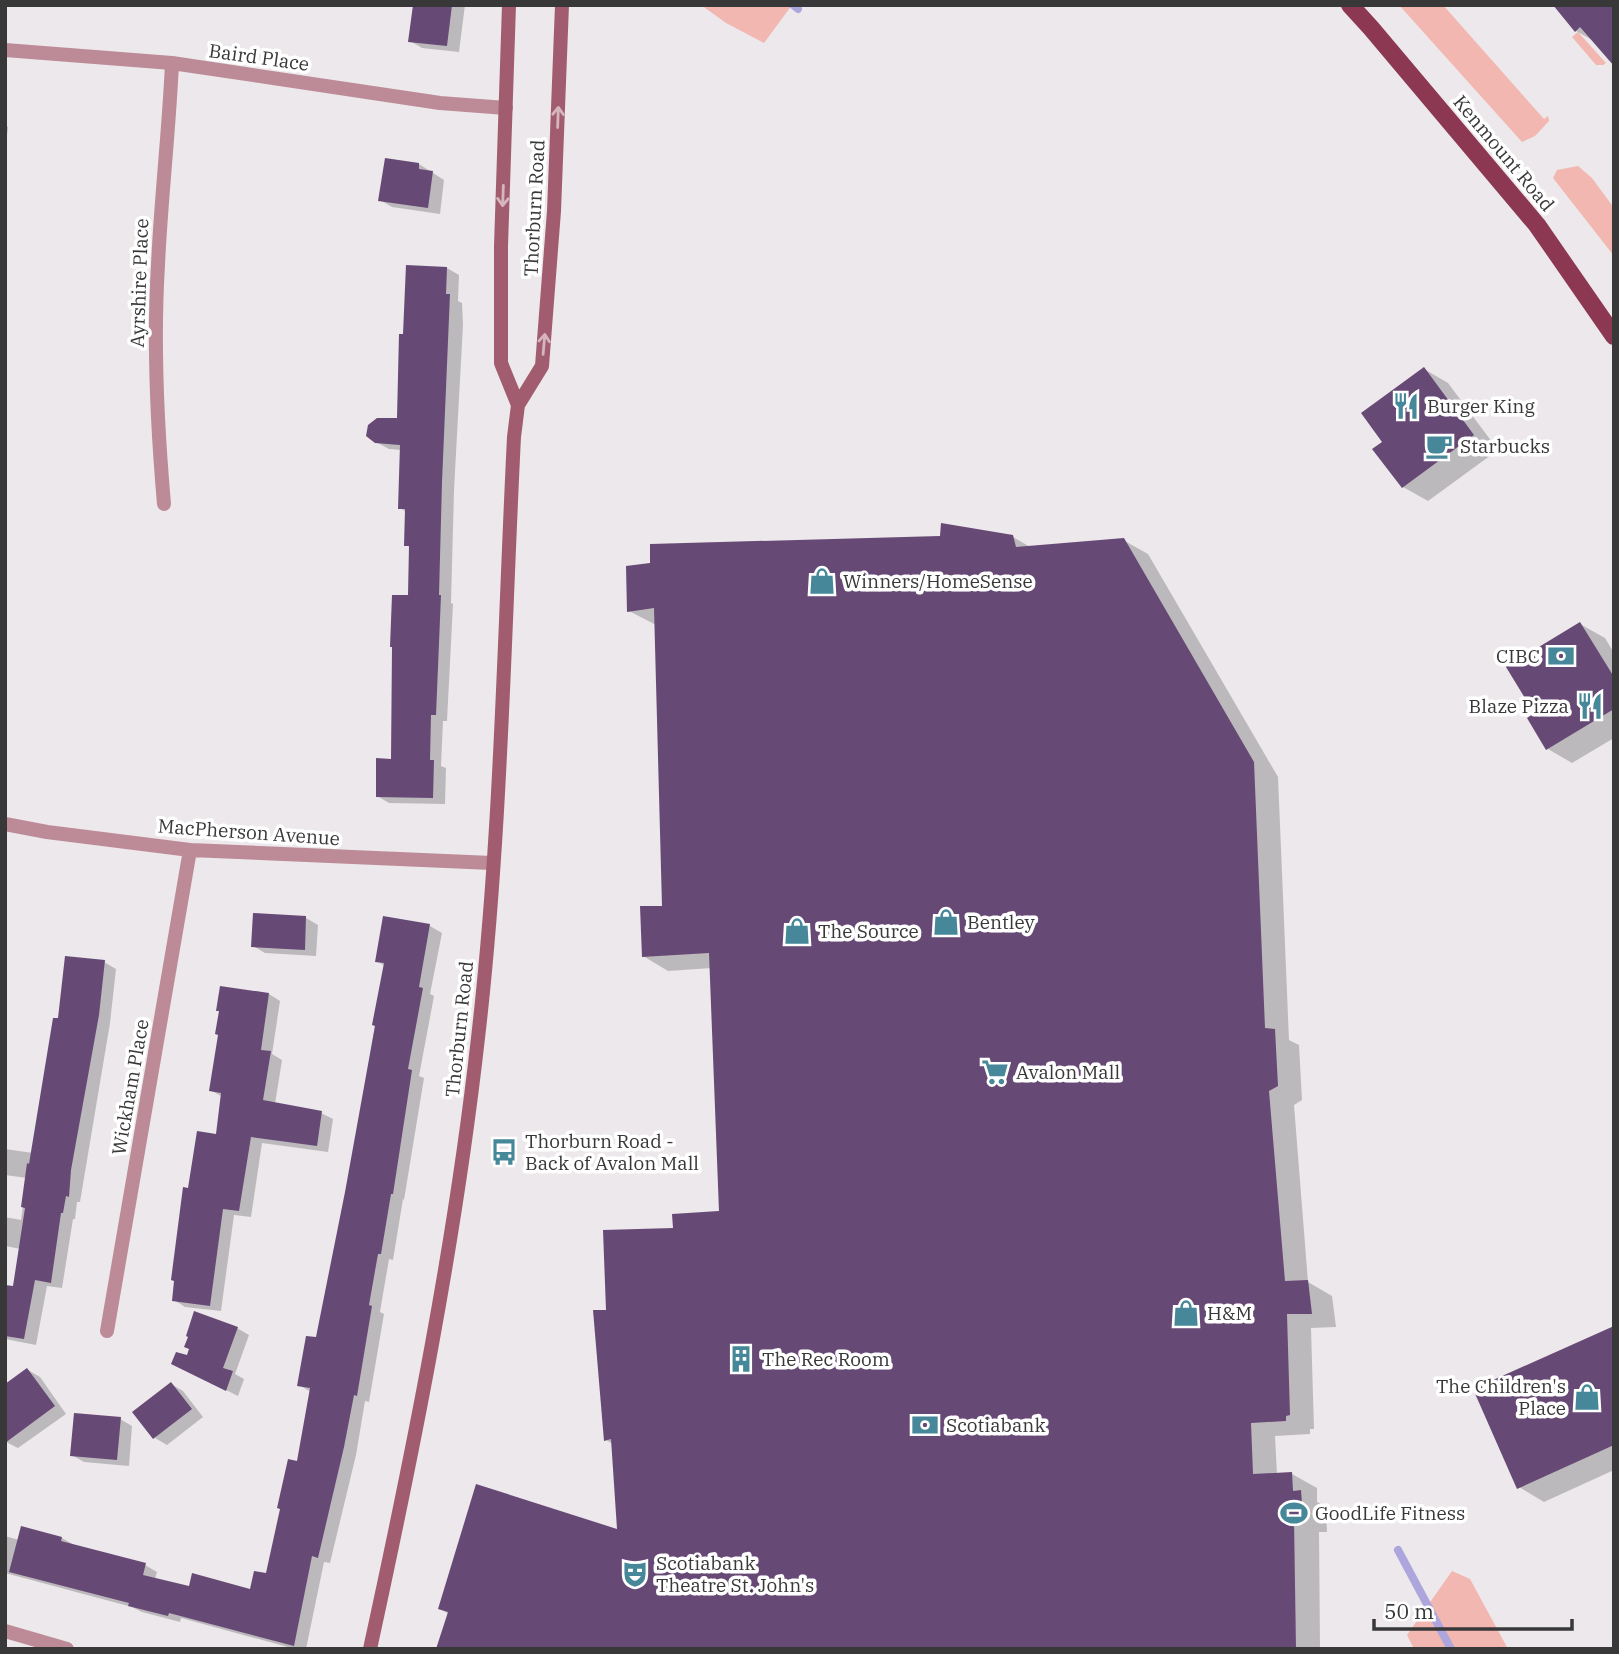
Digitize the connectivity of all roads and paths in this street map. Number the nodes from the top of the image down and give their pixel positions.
1 (509, 5) edge
2 (562, 5) edge
3 (1350, 5) edge
4 (5, 50) edge
5 (172, 63) junction
6 (506, 108) junction
7 (1614, 336) edge
8 (518, 405) junction
9 (164, 504) dead end
10 (5, 824) edge
11 (190, 850) junction
12 (492, 863) junction
13 (107, 1331) dead end
14 (9, 1632) edge
15 (9, 1649) edge
16 (67, 1649) edge
17 (370, 1649) edge

1 - 6 main road, Thorburn Road
8 -> 2 main road, Thorburn Road
3 - 7 main road, Kenmount Road
4 - 5 street, Baird Place
5 - 6 street, Baird Place
5 - 9 street, Ayrshire Place
6 -> 8 main road, Thorburn Road
8 - 12 main road, Thorburn Road
10 - 11 street, MacPherson Avenue
11 - 12 street, MacPherson Avenue
11 - 13 street, Wickham Place
12 - 17 main road, Thorburn Road
14 - 15 street
14 - 16 street

